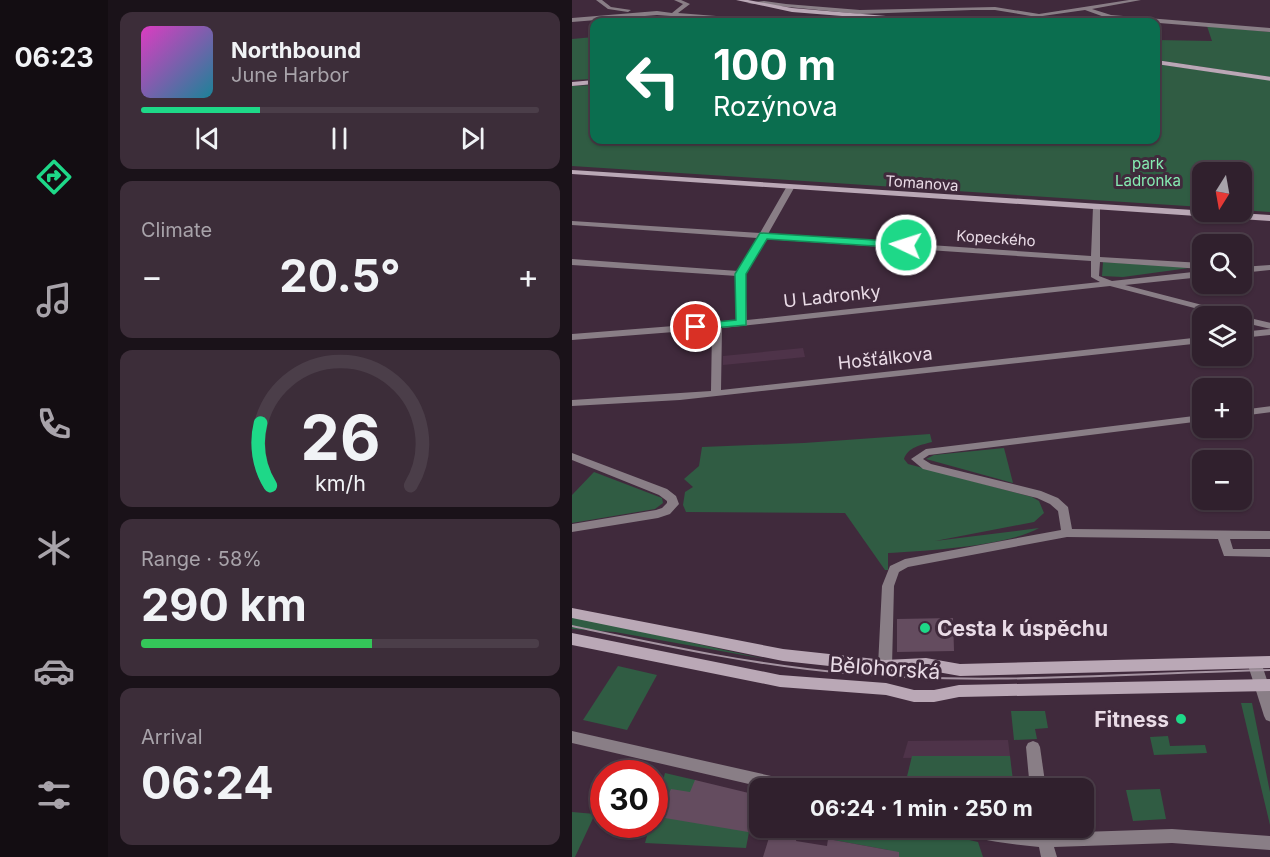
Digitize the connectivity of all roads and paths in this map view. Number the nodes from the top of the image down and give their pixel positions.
1 (599, 0) edge
2 (677, 0) edge
3 (739, 0) edge
4 (1138, 0) edge
5 (750, 3) junction
6 (610, 8) junction
7 (1084, 8) junction
8 (673, 14) junction
9 (1039, 16) junction
10 (590, 18) edge
11 (593, 18) joint
12 (720, 18) edge
13 (887, 18) edge
14 (1027, 18) edge
15 (1122, 18) edge
16 (572, 20) edge
17 (1160, 21) edge
18 (1271, 30) edge
19 (1160, 63) edge
20 (1271, 79) edge
21 (590, 82) edge
22 (572, 84) edge
23 (572, 172) edge
24 (790, 188) junction
25 (1097, 207) junction
26 (1271, 218) edge
27 (572, 223) edge
28 (763, 236) junction
29 (1096, 258) junction
30 (572, 262) edge
31 (1192, 265) edge
32 (1271, 267) edge
33 (1252, 268) edge
34 (741, 274) junction
35 (1192, 275) edge
36 (1111, 284) junction
37 (1196, 306) edge
38 (1252, 321) edge
39 (742, 323) junction
40 (717, 326) junction
41 (1271, 327) edge
42 (1271, 332) edge
43 (1252, 334) edge
44 (572, 337) edge
45 (1192, 341) edge
46 (716, 393) junction
47 (572, 403) edge
48 (1271, 409) edge
49 (1252, 412) edge
50 (1192, 419) edge
51 (572, 456) edge
52 (572, 528) edge
53 (1067, 533) junction
54 (1223, 535) junction
55 (1271, 536) edge
56 (1271, 553) edge
57 (572, 613) edge
58 (572, 639) edge
59 (1254, 662) junction
60 (1271, 662) edge
61 (885, 666) junction
62 (1266, 685) edge
63 (1271, 716) edge
64 (572, 737) edge
65 (1033, 747) dead end
66 (750, 778) edge
67 (1037, 778) edge
68 (1094, 835) edge
69 (1044, 838) edge
70 (1271, 843) edge
71 (1049, 857) edge

1 - 6 street
2 - 8 street
3 - 5 street
4 - 7 street
5 - 9 street
5 - 13 street
6 - 8 street
6 - 11 street
7 - 9 street
7 - 15 street
8 - 11 street
8 - 12 street
9 - 14 street
10 - 16 street
17 - 18 street
19 - 20 street
21 - 22 street
23 - 24 street, Tomanova
24 - 25 street, Tomanova
24 - 28 street
25 - 26 street, Tomanova
25 - 29 street
27 - 28 street, Kopeckého
28 - 29 street, Kopeckého
28 - 34 street
29 - 31 street, Kopeckého
29 - 36 street
30 - 34 street
32 - 33 street
34 - 39 street
35 - 36 street, U Ladronky
36 - 37 street
36 - 39 street, U Ladronky
38 - 41 street
39 - 40 street, U Ladronky
40 - 44 street, U Ladronky
40 - 46 street
42 - 43 street
45 - 46 street, Hošťálkova
46 - 47 street, Hošťálkova
48 - 49 street
50 - 53 street
51 - 52 street
53 - 54 street
53 - 61 street
54 - 55 street
54 - 56 street
57 - 61 street, Bělohorská
58 - 62 street, Bělohorská
59 - 60 street, Bělohorská
59 - 61 street, Bělohorská
59 - 62 street
62 - 63 street
64 - 66 street
65 - 67 street
68 - 70 street
69 - 71 street

